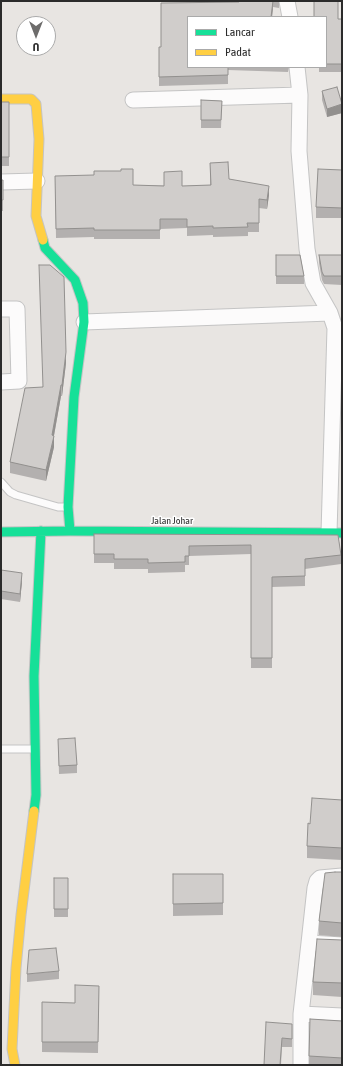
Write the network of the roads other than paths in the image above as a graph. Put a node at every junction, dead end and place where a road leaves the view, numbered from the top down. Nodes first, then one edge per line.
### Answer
1 (287, 1) edge
2 (290, 16) edge
3 (297, 68) edge
4 (300, 95) junction
5 (1, 100) edge
6 (133, 100) dead end
7 (37, 181) junction
8 (1, 182) edge
9 (1, 309) edge
10 (330, 313) junction
11 (84, 322) junction
12 (1, 382) edge
13 (1, 482) edge
14 (68, 508) junction
15 (41, 531) junction
16 (70, 531) junction
17 (1, 532) edge
18 (335, 533) edge
19 (1, 749) edge
20 (36, 749) junction
21 (342, 876) edge
22 (309, 942) junction
23 (342, 945) edge
24 (301, 1014) junction
25 (342, 1016) edge
26 (15, 1065) edge
27 (301, 1065) edge

1 - 2 street
3 - 4 street
4 - 6 street
4 - 10 street
5 - 7 street
7 - 8 street
7 - 11 street
9 - 12 street
10 - 11 street
10 - 18 street
11 - 14 street
13 - 14 lane
14 - 16 street
15 - 16 street, Jalan Johar
15 - 17 street, Jalan Johar
15 - 20 street
16 - 18 street, Jalan Johar
19 - 20 lane
20 - 26 street
21 - 22 street
22 - 23 street
22 - 24 street
24 - 25 street
24 - 27 street

